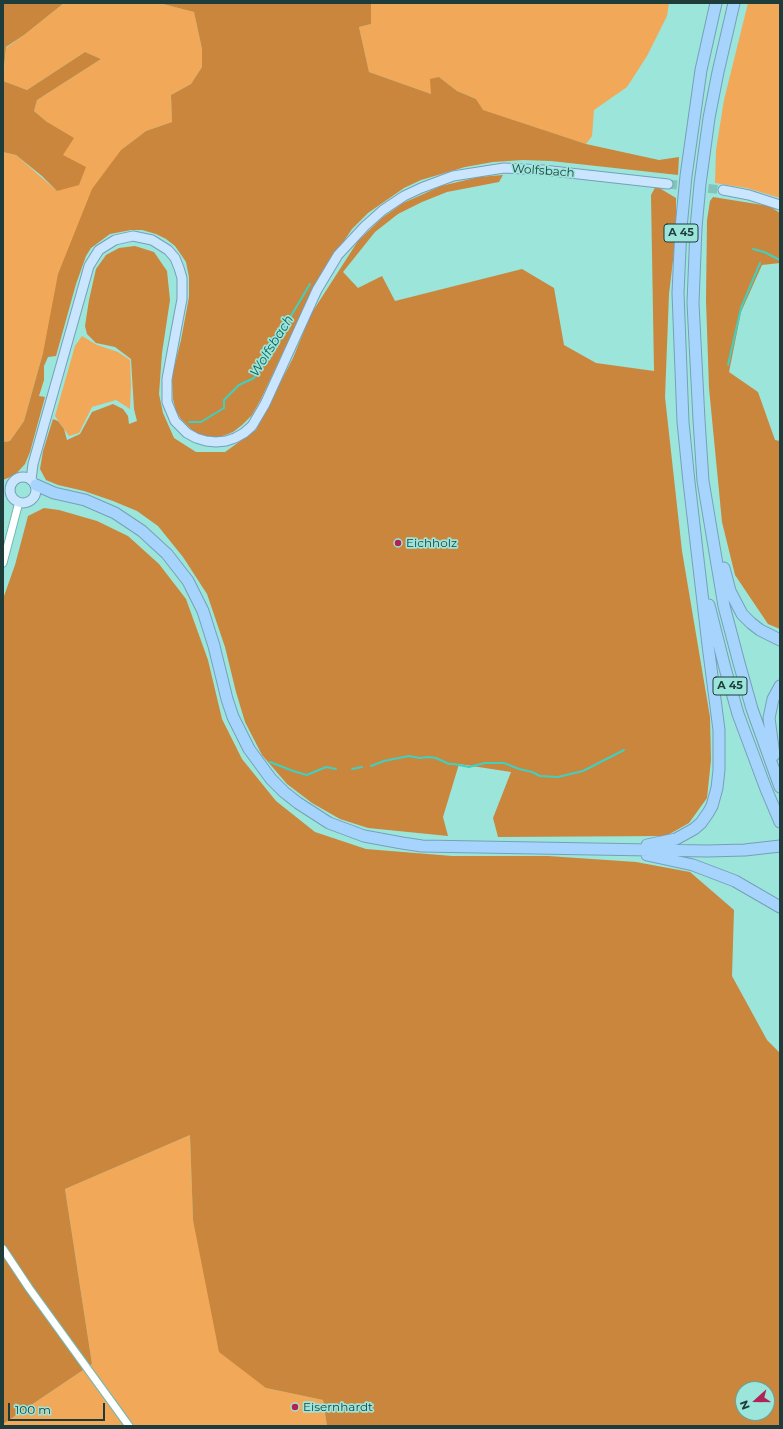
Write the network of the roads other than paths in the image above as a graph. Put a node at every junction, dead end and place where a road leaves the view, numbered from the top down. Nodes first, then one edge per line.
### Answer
1 (716, 3) edge
2 (734, 3) edge
3 (668, 184) tunnel mouth
4 (723, 190) tunnel mouth
5 (780, 205) edge
6 (12, 484) junction
7 (31, 484) junction
8 (3, 490) edge
9 (3, 493) edge
10 (16, 499) junction
11 (707, 508) junction
12 (697, 544) junction
13 (3, 563) edge
14 (780, 640) edge
15 (780, 686) edge
16 (779, 784) edge
17 (780, 822) edge
18 (775, 847) edge
19 (617, 849) junction
20 (780, 907) edge
21 (3, 1249) edge
22 (129, 1426) edge

1 - 12 highway, A 45
2 - 11 highway, A 45
3 - 7 main road, Wolfsbach
4 - 5 main road
6 - 7 main road
6 - 8 main road
6 - 10 main road
7 - 10 main road
7 - 19 highway
9 - 10 main road
10 - 13 street
11 - 14 highway
11 - 16 highway, A 45
12 - 17 highway, A 45
12 - 19 highway
15 - 16 highway
18 - 19 highway
19 - 20 highway
21 - 22 street

